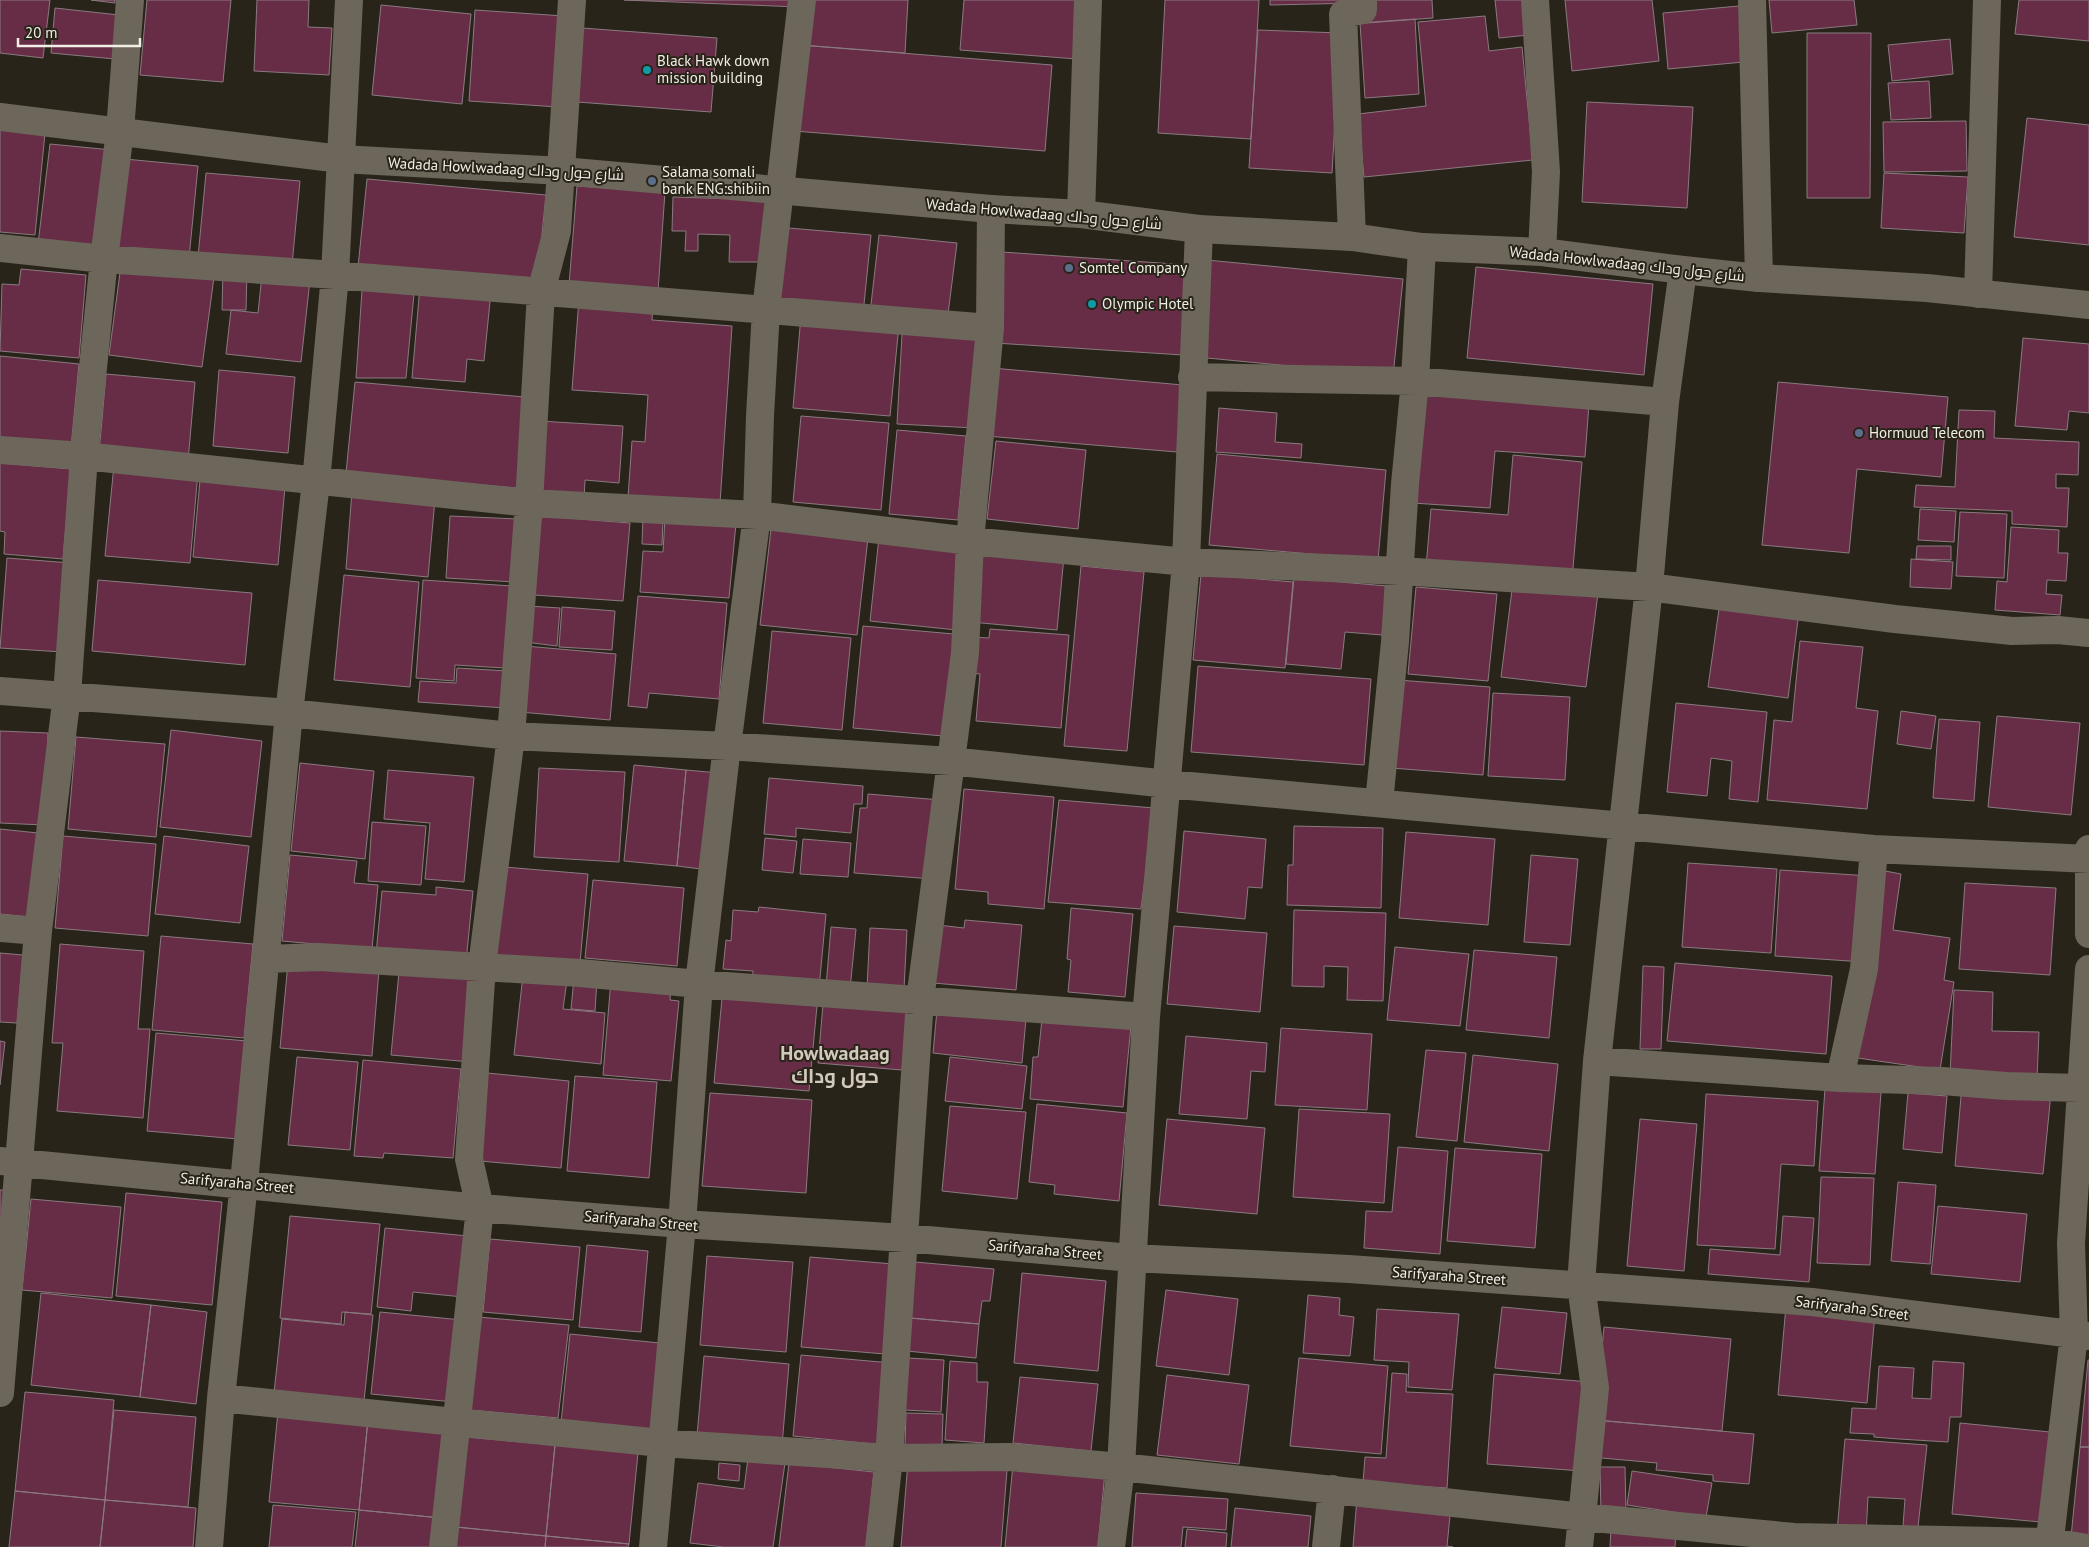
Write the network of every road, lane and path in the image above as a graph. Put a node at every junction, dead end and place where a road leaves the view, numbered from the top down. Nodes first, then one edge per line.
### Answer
1 (130, 0) edge
2 (349, 0) edge
3 (572, 0) edge
4 (802, 0) edge
5 (1088, 0) edge
6 (1363, 0) edge
7 (1535, 0) edge
8 (1752, 0) edge
9 (1987, 0) edge
10 (0, 117) edge
11 (120, 131) junction
12 (340, 159) junction
13 (562, 171) junction
14 (781, 189) junction
15 (991, 209) junction
16 (1081, 214) junction
17 (1198, 229) junction
18 (1352, 237) junction
19 (1422, 247) junction
20 (0, 248) edge
21 (1542, 252) junction
22 (104, 259) junction
23 (1683, 270) junction
24 (336, 276) junction
25 (1759, 278) junction
26 (540, 292) junction
27 (1978, 294) junction
28 (2089, 305) edge
29 (766, 310) junction
30 (990, 328) junction
31 (1192, 377) junction
32 (1415, 381) junction
33 (1665, 402) junction
34 (0, 450) edge
35 (84, 456) junction
36 (316, 482) junction
37 (529, 503) junction
38 (757, 515) junction
39 (970, 541) junction
40 (1186, 562) junction
41 (1400, 571) junction
42 (1649, 587) junction
43 (2089, 633) edge
44 (0, 691) edge
45 (66, 695) junction
46 (289, 713) junction
47 (512, 736) junction
48 (727, 746) junction
49 (950, 761) junction
50 (1168, 784) junction
51 (1378, 803) junction
52 (1623, 826) junction
53 (1874, 849) junction
54 (2089, 855) edge
55 (0, 928) edge
56 (38, 931) junction
57 (2089, 934) edge
58 (266, 959) junction
59 (482, 966) junction
60 (2089, 969) edge
61 (699, 984) junction
62 (920, 1000) junction
63 (1146, 1017) junction
64 (1596, 1061) junction
65 (1840, 1078) junction
66 (2081, 1088) junction
67 (10, 1162) edge
68 (244, 1183) junction
69 (480, 1208) junction
70 (682, 1224) junction
71 (905, 1238) junction
72 (1132, 1258) junction
73 (1581, 1285) junction
74 (2081, 1335) edge
75 (0, 1393) edge
76 (221, 1398) junction
77 (457, 1423) junction
78 (661, 1443) junction
79 (889, 1458) junction
80 (1121, 1467) junction
81 (1332, 1489) junction
82 (1583, 1517) junction
83 (2049, 1545) edge
84 (209, 1547) edge
85 (442, 1547) edge
86 (653, 1547) edge
87 (879, 1547) edge
88 (1111, 1547) edge
89 (1326, 1547) edge
90 (1579, 1547) edge
91 (2082, 1547) edge

1 - 11 street
2 - 12 street
3 - 13 street
4 - 14 street
5 - 16 street
6 - 18 street
7 - 21 street
8 - 25 street
9 - 27 street
10 - 11 street, Wadada Howlwadaag شارع حول وداك
11 - 12 street, Wadada Howlwadaag شارع حول وداك
11 - 22 street
12 - 13 street, Wadada Howlwadaag شارع حول وداك
12 - 24 street
13 - 14 street, Wadada Howlwadaag شارع حول وداك
13 - 26 street
14 - 15 street, Wadada Howlwadaag شارع حول وداك
14 - 29 street
15 - 16 street, Wadada Howlwadaag شارع حول وداك
15 - 30 street
16 - 17 street, Wadada Howlwadaag شارع حول وداك
17 - 18 street, Wadada Howlwadaag شارع حول وداك
17 - 31 street
18 - 19 street, Wadada Howlwadaag شارع حول وداك
19 - 21 street, Wadada Howlwadaag شارع حول وداك
19 - 32 street
20 - 22 street
21 - 23 street, Wadada Howlwadaag شارع حول وداك
22 - 24 street
22 - 35 street
23 - 25 street, Wadada Howlwadaag شارع حول وداك
23 - 33 street
24 - 26 street
24 - 36 street
25 - 27 street, Wadada Howlwadaag شارع حول وداك
26 - 29 street
26 - 37 street
27 - 28 street, Wadada Howlwadaag شارع حول وداك
29 - 30 street
29 - 38 street
30 - 39 street
31 - 32 street
31 - 40 street
32 - 33 street
32 - 41 street
33 - 42 street
34 - 35 street
35 - 36 street
35 - 45 street
36 - 37 street
36 - 46 street
37 - 38 street
37 - 47 street
38 - 39 street
38 - 48 street
39 - 40 street
39 - 49 street
40 - 41 street
40 - 50 street
41 - 42 street
41 - 51 street
42 - 43 street
42 - 52 street
44 - 45 street
45 - 46 street
45 - 56 street
46 - 47 street
46 - 58 street
47 - 48 street
47 - 59 street
48 - 49 street
48 - 61 street
49 - 50 street
49 - 62 street
50 - 51 street
50 - 63 street
51 - 52 street
52 - 53 street
52 - 64 street
53 - 54 street
53 - 65 street
54 - 57 street
55 - 56 street
56 - 67 street
58 - 59 street
58 - 68 street
59 - 61 street
59 - 69 street
60 - 66 street
61 - 62 street
61 - 70 street
62 - 63 street
62 - 71 street
63 - 72 street
64 - 65 street
64 - 73 street
65 - 66 street
66 - 74 street
67 - 68 street, Sarifyaraha Street
67 - 75 street
68 - 69 street, Sarifyaraha Street
68 - 76 street
69 - 70 street, Sarifyaraha Street
69 - 77 street
70 - 71 street, Sarifyaraha Street
70 - 78 street
71 - 72 street, Sarifyaraha Street
71 - 79 street
72 - 73 street, Sarifyaraha Street
72 - 80 street
73 - 74 street, Sarifyaraha Street
73 - 82 street
74 - 83 street
76 - 77 street
76 - 84 street
77 - 78 street
77 - 85 street
78 - 79 street
78 - 86 street
79 - 80 street
79 - 87 street
80 - 81 street
80 - 88 street
81 - 82 street
81 - 89 street
82 - 83 street
82 - 90 street
83 - 91 street

